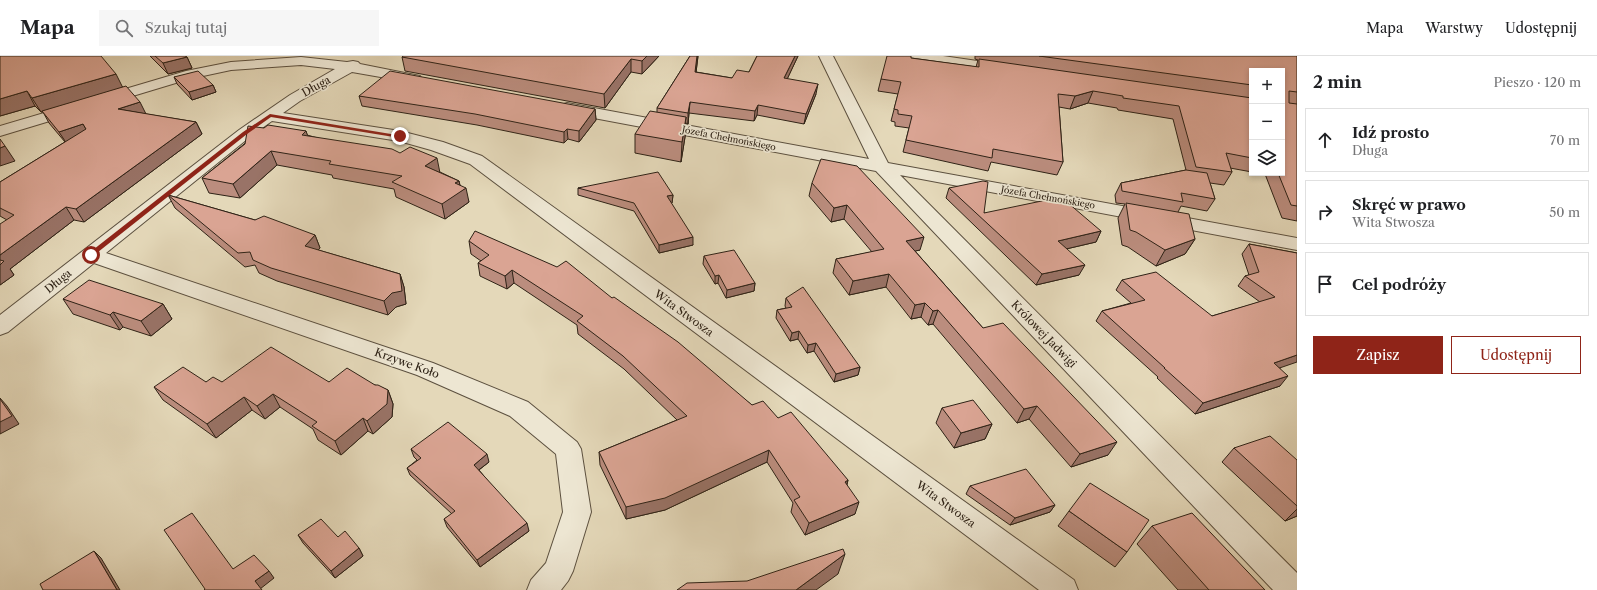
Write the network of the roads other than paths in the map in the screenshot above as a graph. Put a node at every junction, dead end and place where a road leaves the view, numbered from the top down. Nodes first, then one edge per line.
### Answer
1 (370, 56) edge
2 (826, 56) edge
3 (913, 56) edge
4 (350, 67) junction
5 (1016, 71) edge
6 (428, 82) edge
7 (553, 105) edge
8 (270, 116) junction
9 (0, 131) edge
10 (882, 167) junction
11 (1297, 244) edge
12 (91, 255) junction
13 (0, 327) edge
14 (542, 590) edge
15 (1063, 590) edge
16 (1293, 590) edge

1 - 4 street, Długa
2 - 10 street, Królowej Jadwigi
3 - 5 street
4 - 6 street
4 - 8 street, Długa
4 - 9 street
7 - 10 street, Józefa Chełmońskiego
8 - 12 street, Długa
8 - 15 street, Wita Stwosza
10 - 11 street, Józefa Chełmońskiego
10 - 16 street, Królowej Jadwigi
12 - 13 street, Długa
12 - 14 street, Krzywe Koło

